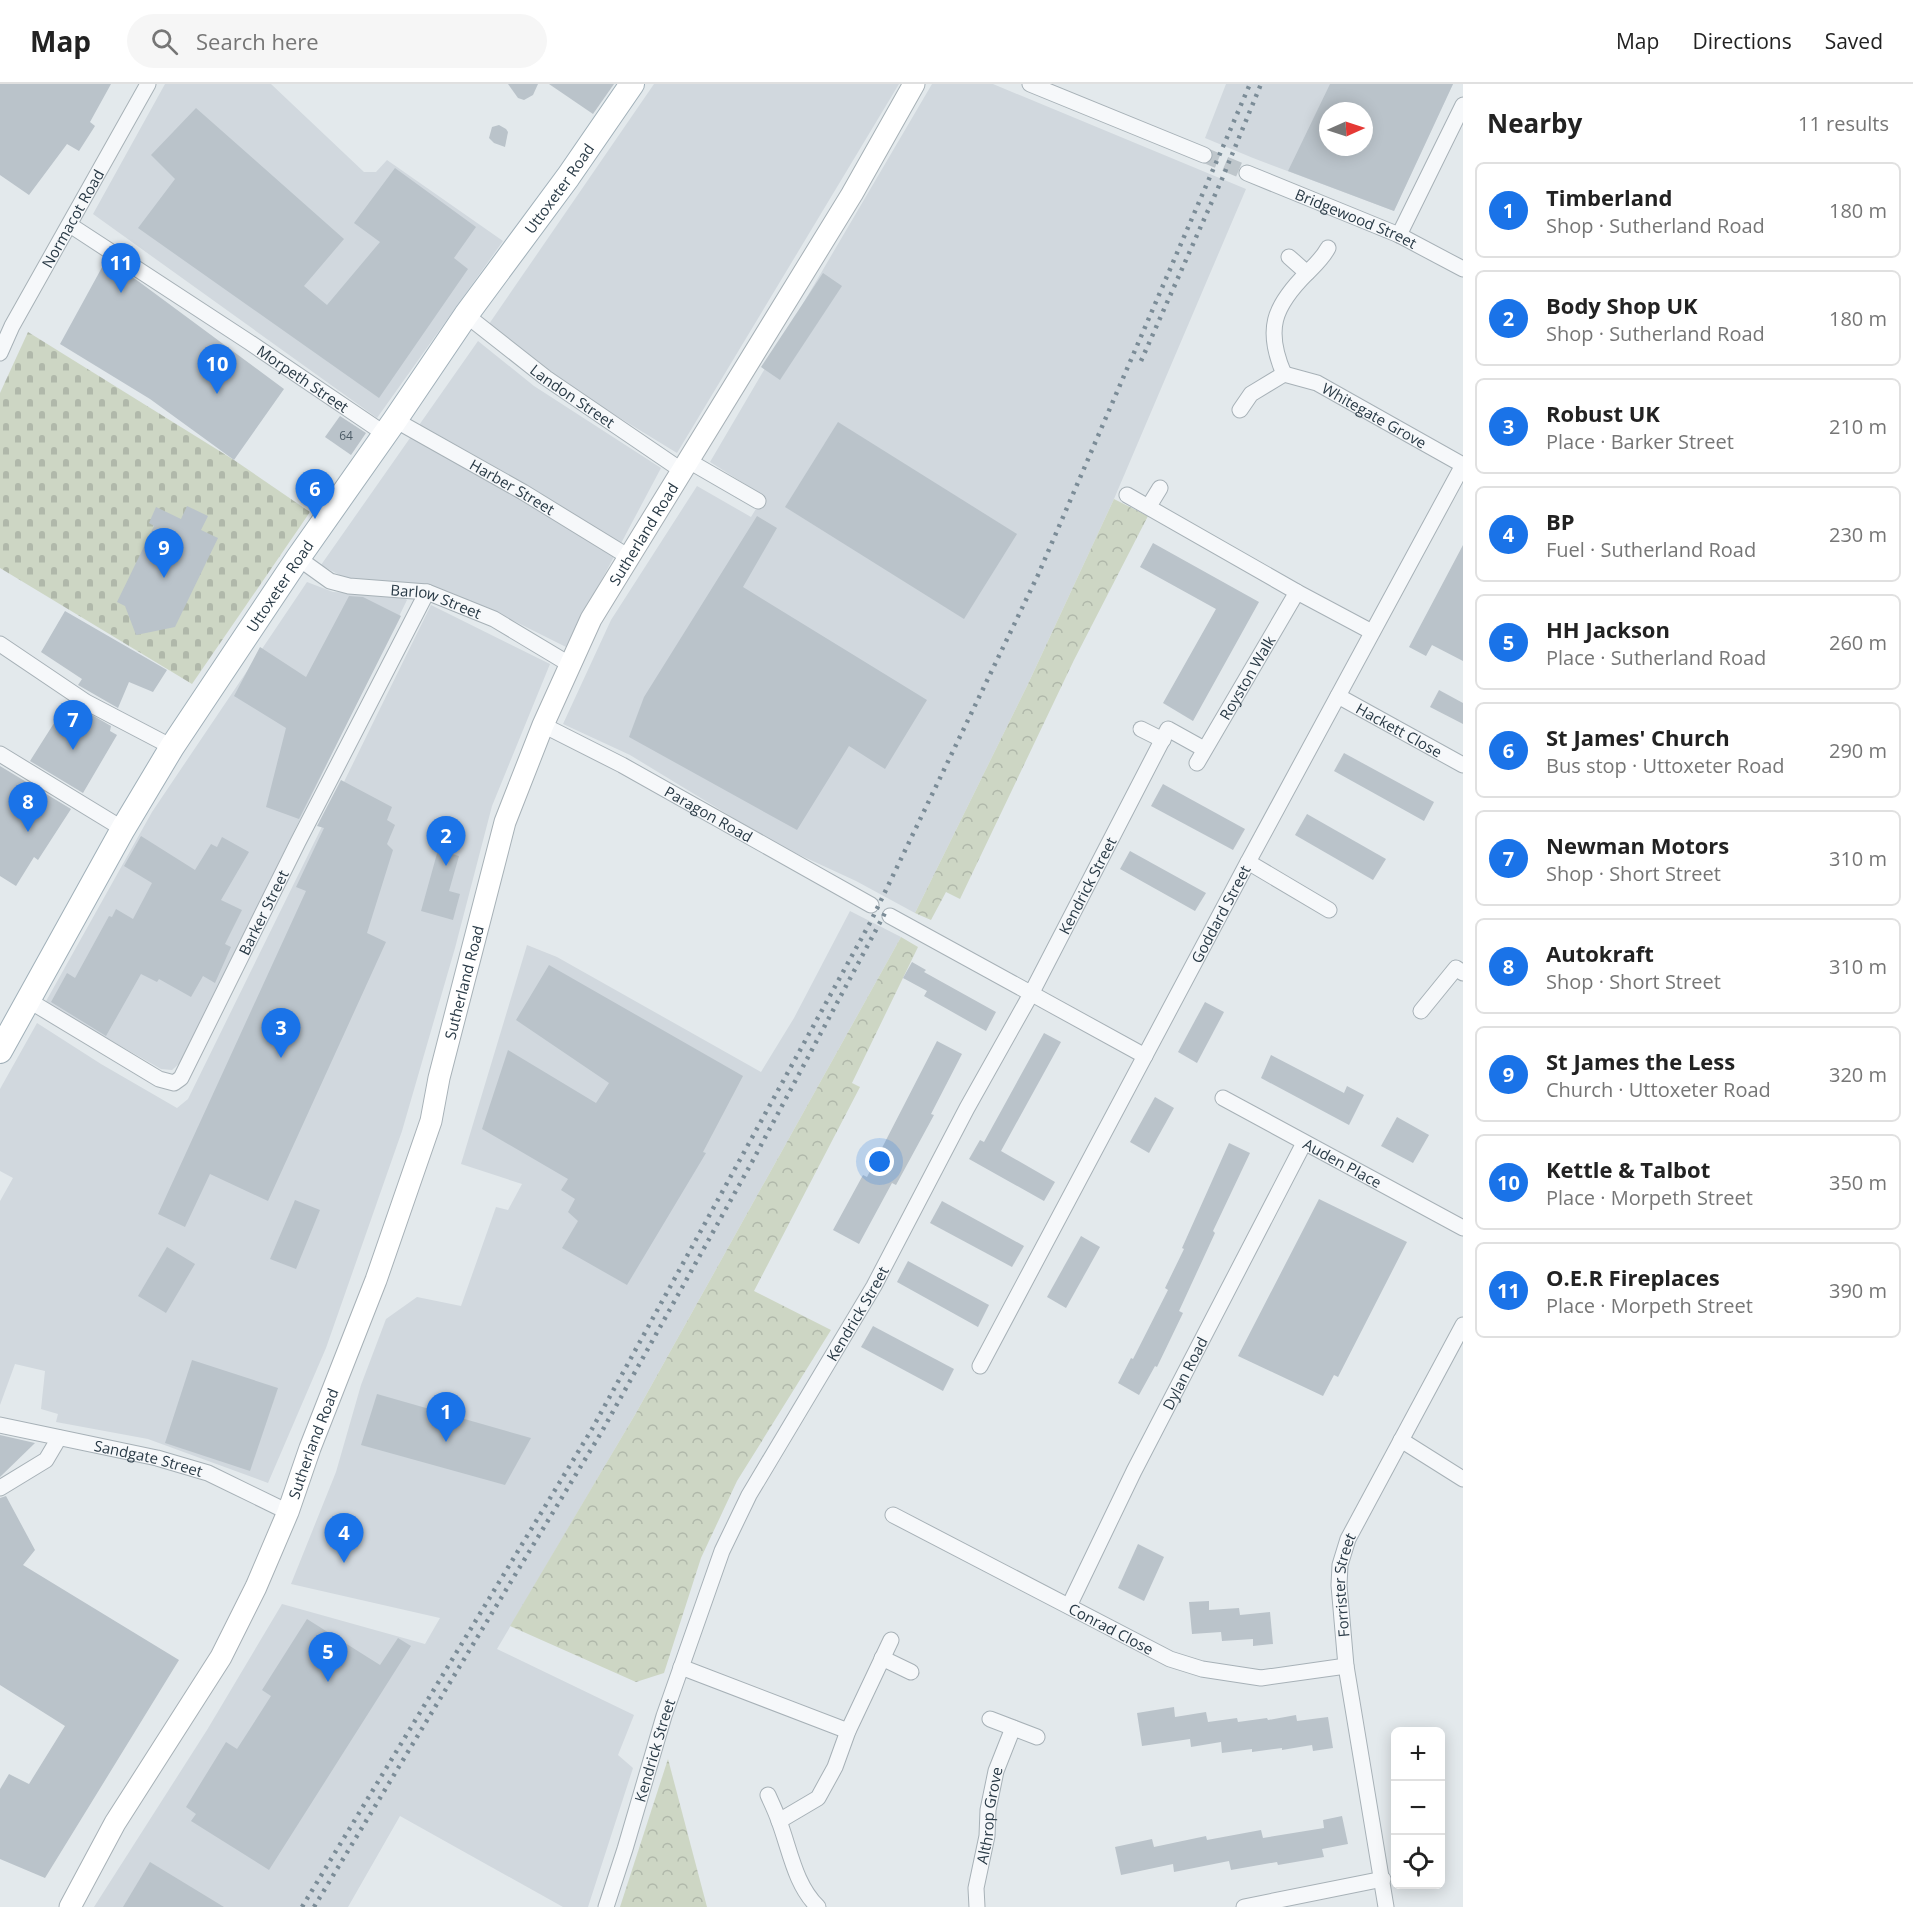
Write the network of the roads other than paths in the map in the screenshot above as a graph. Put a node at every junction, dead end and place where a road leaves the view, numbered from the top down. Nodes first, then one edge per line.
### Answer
1 (148, 84) edge
2 (632, 84) edge
3 (914, 84) edge
4 (1030, 84) edge
5 (1463, 105) edge
6 (1204, 155) tunnel mouth
7 (1247, 173) tunnel mouth
8 (70, 225) junction
9 (1399, 235) junction
10 (1328, 248) dead end
11 (1289, 257) dead end
12 (1463, 269) edge
13 (1307, 273) junction
14 (466, 315) junction
15 (6, 322) edge
16 (0, 353) edge
17 (1284, 374) junction
18 (1240, 410) dead end
19 (390, 427) junction
20 (684, 465) junction
21 (1463, 465) edge
22 (1160, 488) dead end
23 (1127, 495) dead end
24 (758, 501) dead end
25 (1149, 506) junction
26 (629, 556) junction
27 (298, 558) junction
28 (427, 592) junction
29 (1297, 592) junction
30 (1372, 633) junction
31 (0, 644) edge
32 (569, 664) junction
33 (1338, 696) junction
34 (543, 725) junction
35 (1141, 729) dead end
36 (1163, 740) junction
37 (172, 747) junction
38 (1204, 748) junction
39 (3, 756) edge
40 (1197, 763) dead end
41 (1463, 765) edge
42 (123, 829) junction
43 (1248, 862) junction
44 (871, 905) dead end
45 (1329, 910) dead end
46 (890, 916) dead end
47 (1463, 973) edge
48 (1031, 994) junction
49 (28, 1000) junction
50 (1421, 1011) dead end
51 (0, 1051) edge
52 (1145, 1056) junction
53 (1223, 1098) dead end
54 (1305, 1143) junction
55 (1463, 1228) edge
56 (1463, 1325) edge
57 (980, 1366) dead end
58 (0, 1425) edge
59 (59, 1438) junction
60 (1401, 1440) junction
61 (1463, 1479) edge
62 (0, 1488) edge
63 (288, 1512) junction
64 (893, 1515) dead end
65 (1069, 1606) junction
66 (891, 1640) dead end
67 (882, 1658) junction
68 (1346, 1666) junction
69 (681, 1667) junction
70 (911, 1672) dead end
71 (990, 1719) dead end
72 (1013, 1728) junction
73 (848, 1731) junction
74 (1037, 1737) dead end
75 (768, 1795) dead end
76 (779, 1821) junction
77 (1383, 1879) junction
78 (70, 1907) edge
79 (606, 1907) edge
80 (818, 1907) edge
81 (976, 1907) edge
82 (1244, 1907) edge
83 (1386, 1907) edge

1 - 8 street, Normacot Road
2 - 14 main road, Uttoxeter Road
3 - 20 street, Sutherland Road
4 - 6 street
5 - 9 street
7 - 9 street, Bridgewood Street
8 - 15 street, Normacot Road
8 - 19 street, Morpeth Street
9 - 12 street, Bridgewood Street
10 - 13 street
11 - 13 street
13 - 17 street
14 - 19 main road, Uttoxeter Road
14 - 20 street, Landon Street
15 - 16 street, Normacot Road
17 - 18 street
17 - 21 street, Whitegate Grove
19 - 26 street, Harber Street
19 - 27 main road, Uttoxeter Road
20 - 24 street, Landon Street
20 - 26 street, Sutherland Road
21 - 30 street, Goddard Street
22 - 25 street
23 - 25 street
25 - 29 street
26 - 32 street, Sutherland Road
27 - 28 street, Barlow Street
27 - 37 main road, Uttoxeter Road
28 - 32 street, Barlow Street
28 - 49 street, Barker Street
29 - 30 street
29 - 38 street, Royston Walk
30 - 33 street, Goddard Street
31 - 37 street
32 - 34 street, Sutherland Road
33 - 41 street, Hackett Close
33 - 43 street, Goddard Street
34 - 44 street, Paragon Road
34 - 63 street, Sutherland Road
35 - 36 street
36 - 38 street
36 - 48 street, Kendrick Street
37 - 42 main road, Uttoxeter Road
38 - 40 street, Royston Walk
39 - 42 street
42 - 49 main road, Uttoxeter Road
43 - 45 street
43 - 52 street, Goddard Street
46 - 48 street
47 - 50 street
48 - 52 street
48 - 69 street, Kendrick Street
49 - 51 main road, Uttoxeter Road
52 - 57 street, Goddard Street
53 - 54 street, Auden Place
54 - 55 street, Auden Place
54 - 65 street, Dylan Road
56 - 60 street, Forrister Street
58 - 59 street, Sandgate Street
59 - 62 street
59 - 63 street, Sandgate Street
60 - 61 street
60 - 68 street, Forrister Street
63 - 78 street, Sutherland Road
64 - 65 street, Conrad Close
65 - 68 street, Conrad Close
66 - 67 street
67 - 70 street
67 - 73 street
68 - 77 street, Forrister Street
69 - 73 street
69 - 79 street, Kendrick Street
71 - 72 street
72 - 74 street
72 - 81 street, Althrop Grove
73 - 76 street
75 - 76 street
76 - 80 street
77 - 82 street
77 - 83 street, Forrister Street

